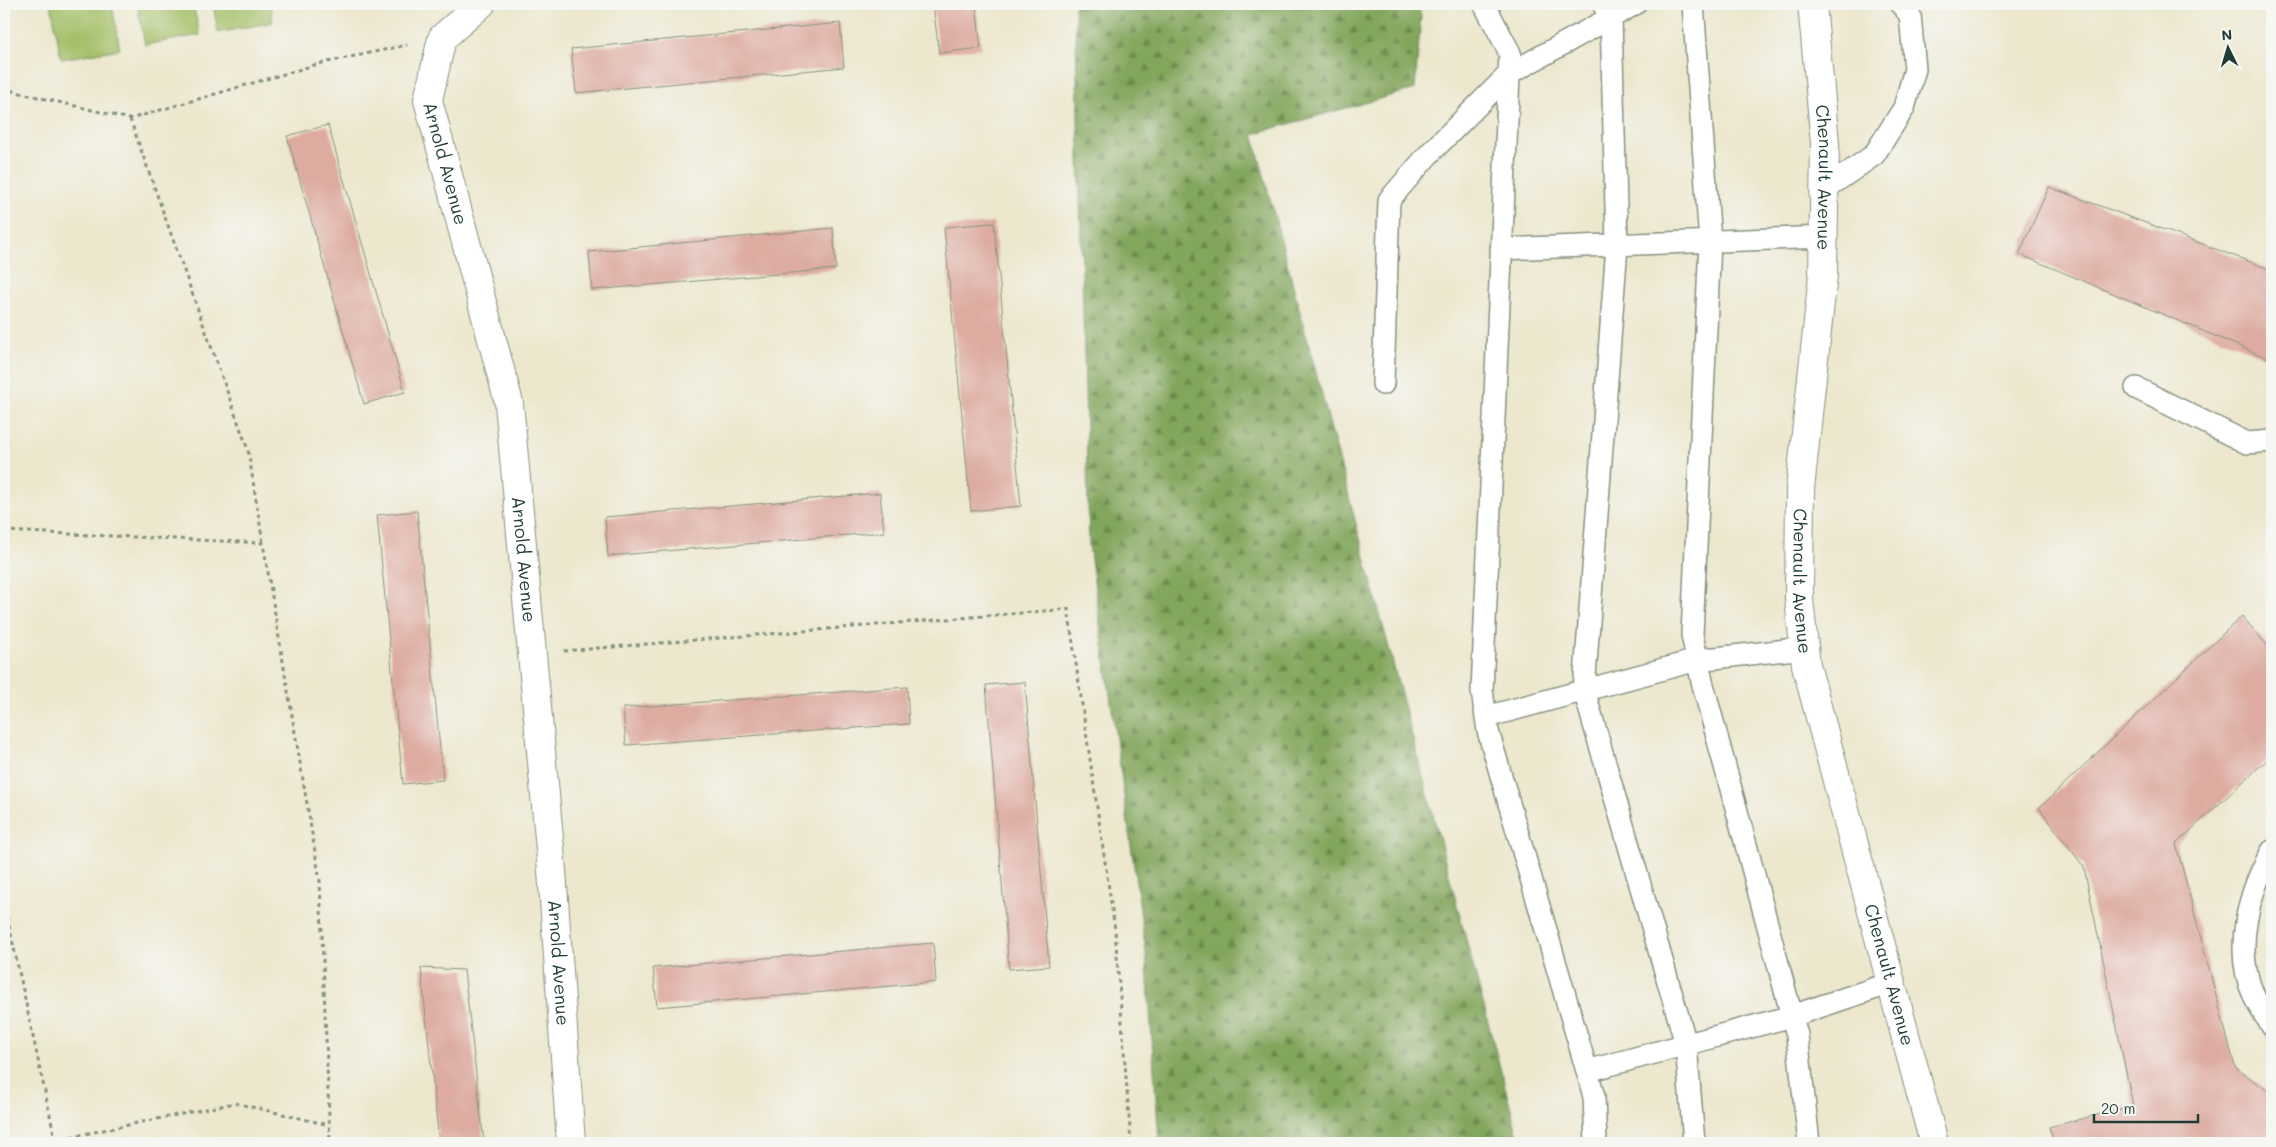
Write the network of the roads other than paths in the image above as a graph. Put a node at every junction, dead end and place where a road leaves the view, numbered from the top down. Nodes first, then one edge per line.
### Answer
1 (481, 4) edge
2 (1484, 4) edge
3 (1635, 4) edge
4 (1693, 4) edge
5 (1812, 4) edge
6 (1901, 4) edge
7 (1607, 10) edge
8 (1509, 74) junction
9 (1825, 188) junction
10 (1824, 237) junction
11 (1710, 242) junction
12 (1617, 245) junction
13 (1501, 249) junction
14 (1383, 384) dead end
15 (2136, 388) dead end
16 (2272, 441) edge
17 (1804, 648) junction
18 (1697, 660) junction
19 (1584, 690) junction
20 (1486, 717) junction
21 (2272, 851) edge
22 (1891, 983) junction
23 (1792, 1016) junction
24 (2272, 1026) edge
25 (1686, 1044) junction
26 (1587, 1071) junction
27 (571, 1143) edge
28 (1596, 1143) edge
29 (1694, 1143) edge
30 (1809, 1143) edge
31 (1934, 1143) edge

1 - 27 street, Arnold Avenue
2 - 8 lane
3 - 7 lane
4 - 11 lane
5 - 9 street, Chenault Avenue
6 - 9 lane
7 - 8 lane
7 - 12 lane
8 - 13 lane
8 - 14 lane
9 - 10 street, Chenault Avenue
10 - 11 lane
10 - 17 street, Chenault Avenue
11 - 12 lane
11 - 18 lane
12 - 13 lane
12 - 19 lane
13 - 20 lane
15 - 16 lane
17 - 18 lane
17 - 22 street, Chenault Avenue
18 - 19 lane
18 - 23 lane
19 - 20 lane
19 - 25 lane
20 - 26 lane
21 - 24 lane
22 - 23 lane
22 - 31 street, Chenault Avenue
23 - 25 lane
23 - 30 lane
25 - 26 lane
25 - 29 lane
26 - 28 lane

